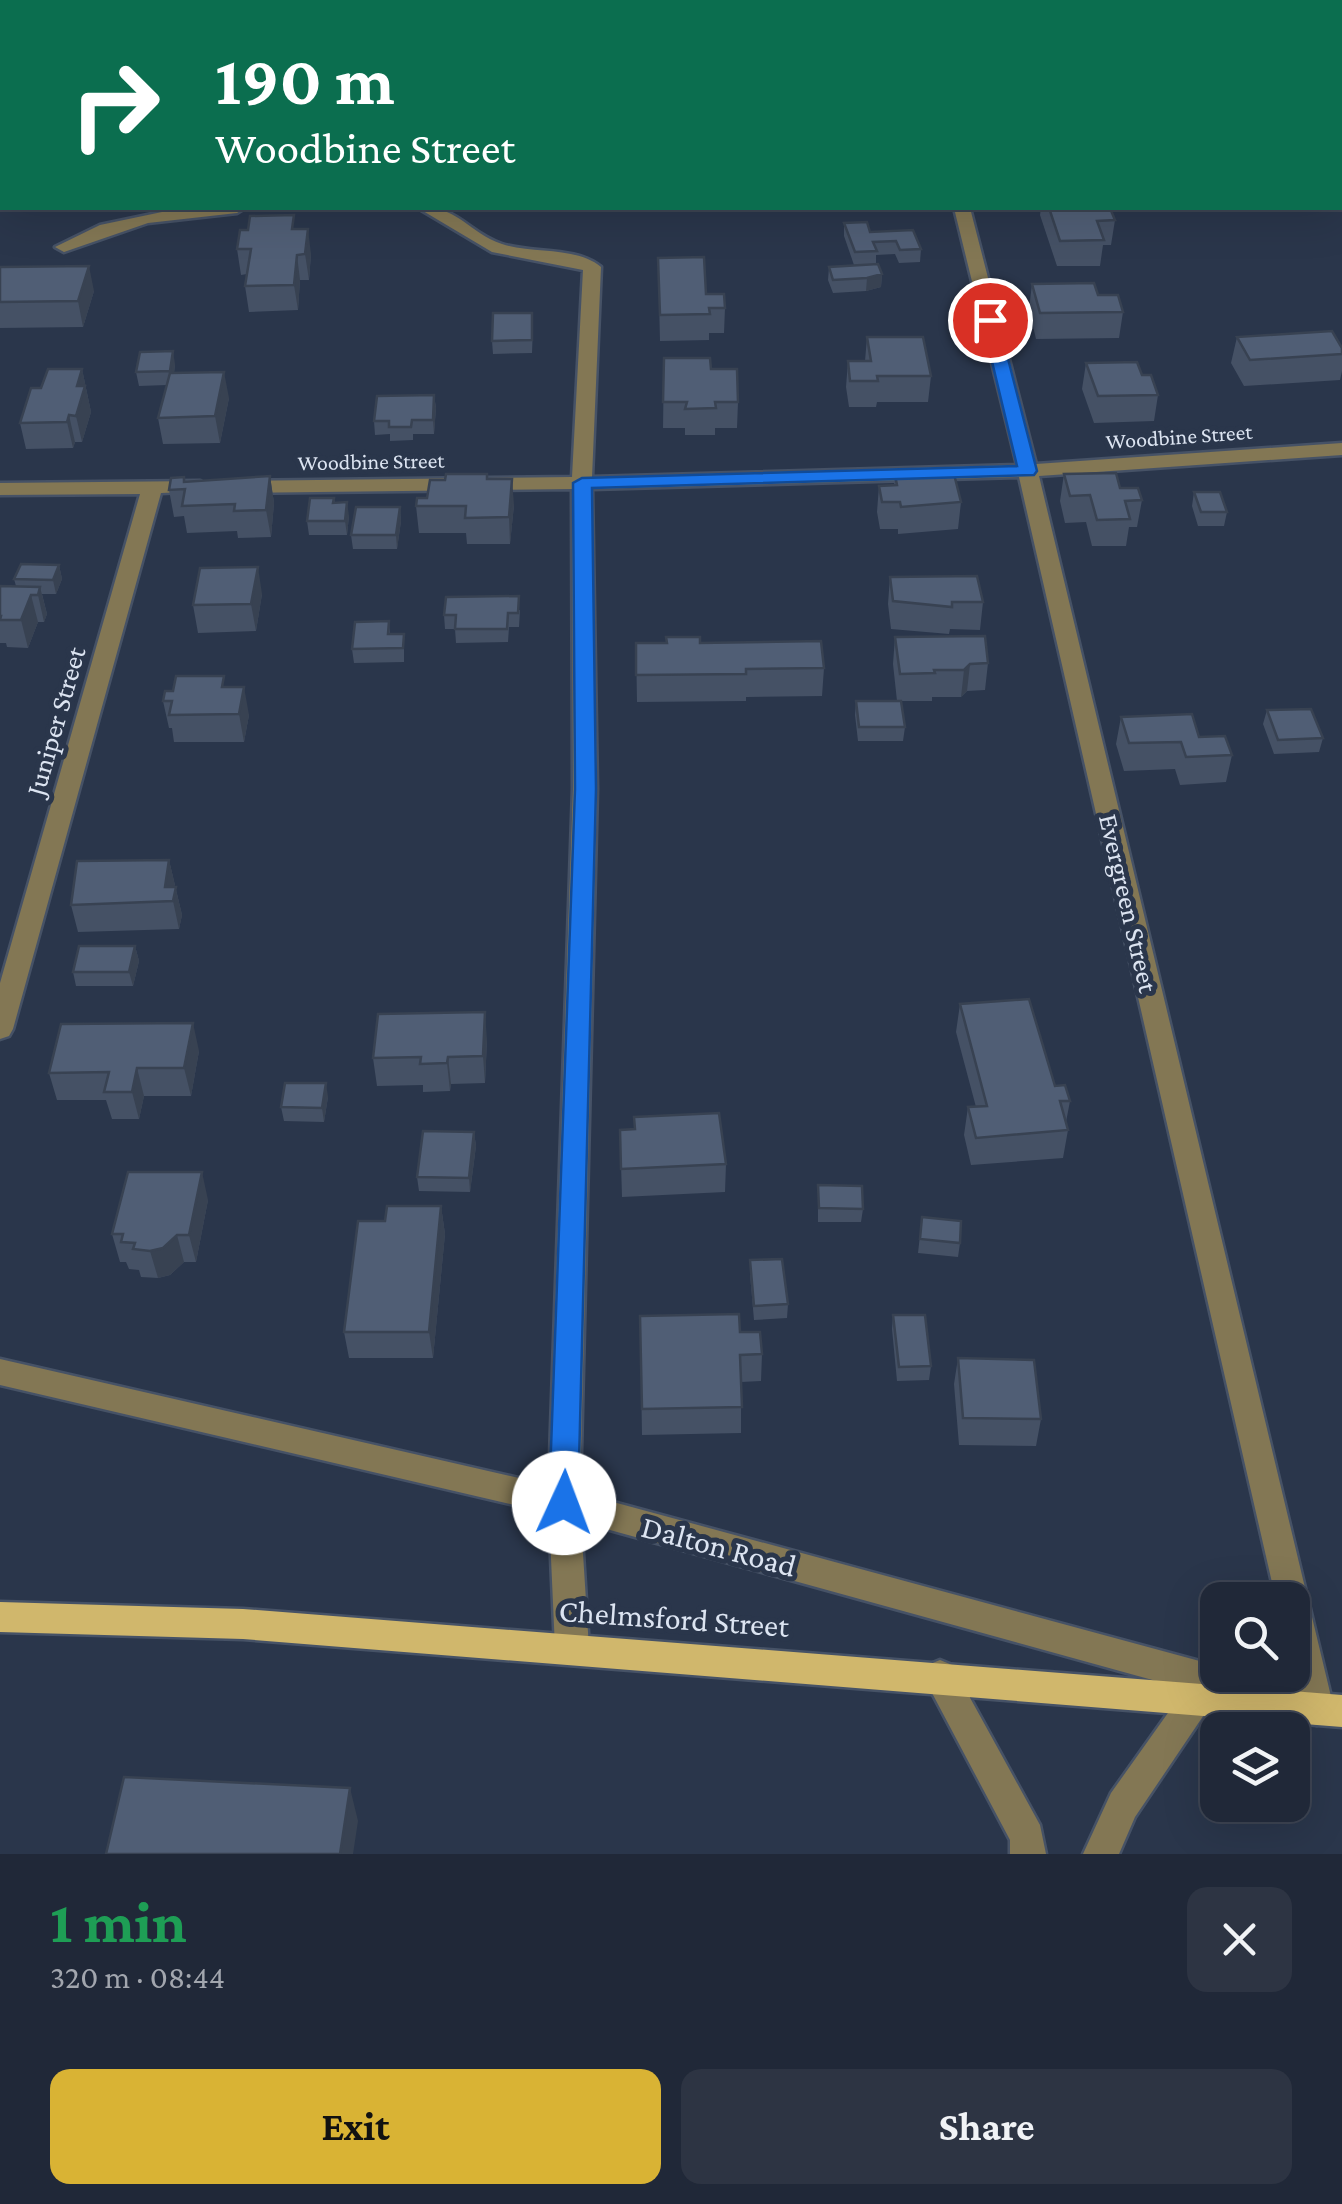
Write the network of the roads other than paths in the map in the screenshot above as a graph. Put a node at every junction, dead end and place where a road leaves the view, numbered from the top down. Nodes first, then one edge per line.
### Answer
1 (217, 210) edge
2 (431, 210) edge
3 (963, 210) edge
4 (64, 248) dead end
5 (1342, 449) edge
6 (1028, 471) junction
7 (582, 483) junction
8 (152, 488) junction
9 (0, 489) edge
10 (0, 1029) edge
11 (0, 1372) edge
12 (564, 1503) junction
13 (1288, 1582) edge
14 (0, 1617) edge
15 (572, 1648) junction
16 (1310, 1653) edge
17 (940, 1676) junction
18 (1199, 1697) junction
19 (1330, 1710) edge
20 (1028, 1854) edge
21 (1101, 1854) edge

1 - 4 street
2 - 7 street
3 - 6 street, Evergreen Street
5 - 6 street, Woodbine Street
6 - 7 street, Woodbine Street
6 - 13 street, Evergreen Street
7 - 8 street, Woodbine Street
7 - 12 street
8 - 9 street, Woodbine Street
8 - 10 street, Juniper Street
11 - 12 street, Dalton Road
12 - 15 street
12 - 19 street, Dalton Road
14 - 15 main road, Chelmsford Street
15 - 17 main road, Chelmsford Street
16 - 19 street, Evergreen Street
17 - 18 main road, Chelmsford Street
17 - 20 street
18 - 19 main road, Chelmsford Street
18 - 21 street

